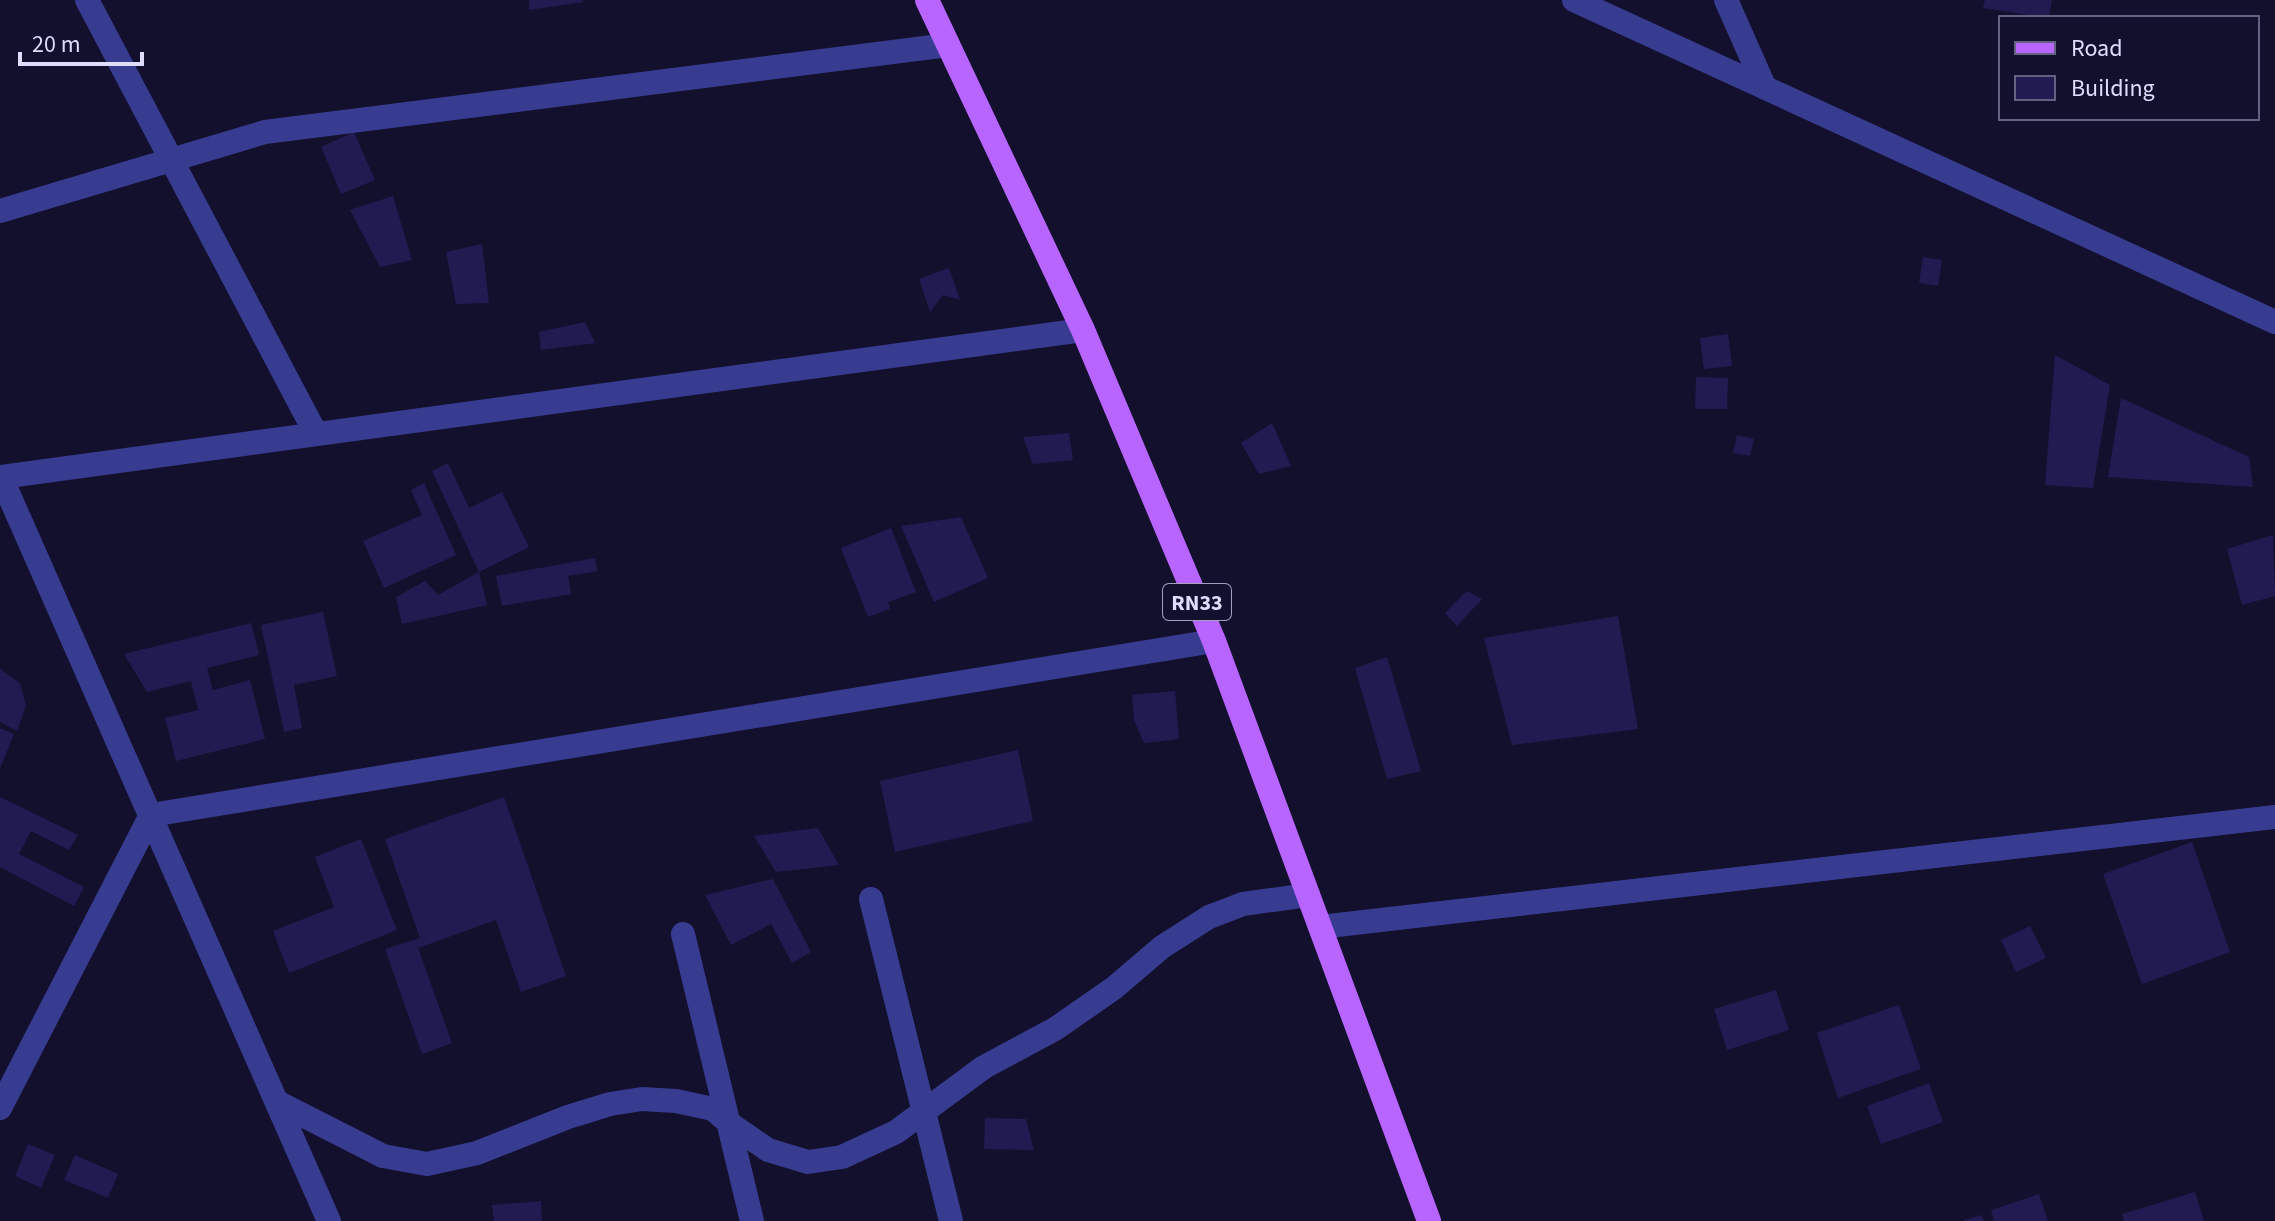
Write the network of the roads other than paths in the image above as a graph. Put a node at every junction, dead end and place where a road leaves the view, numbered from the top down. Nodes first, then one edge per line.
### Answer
1 (87, 0) edge
2 (927, 0) edge
3 (1574, 0) edge
4 (1726, 0) edge
5 (948, 45) junction
6 (1765, 88) junction
7 (171, 160) junction
8 (0, 211) edge
9 (2275, 322) edge
10 (1083, 330) junction
11 (316, 434) junction
12 (0, 478) edge
13 (1214, 641) junction
14 (151, 815) junction
15 (2275, 817) edge
16 (1308, 895) junction
17 (871, 899) dead end
18 (1320, 927) junction
19 (683, 934) dead end
20 (277, 1102) junction
21 (0, 1108) edge
22 (924, 1112) junction
23 (729, 1123) junction
24 (329, 1221) edge
25 (752, 1221) edge
26 (951, 1221) edge
27 (1429, 1221) edge

1 - 7 street
2 - 5 main road, RN33
3 - 6 street
4 - 6 street
5 - 7 street
5 - 10 main road, RN33
6 - 9 street
7 - 8 street
7 - 11 street
10 - 11 street
10 - 13 main road, RN33
11 - 12 street
12 - 14 street
13 - 14 street
13 - 16 main road, RN33
14 - 20 street
14 - 21 street
15 - 18 street
16 - 18 main road, RN33
16 - 22 street
17 - 22 street
18 - 27 main road, RN33
19 - 23 street
20 - 23 street
20 - 24 street
22 - 23 street
22 - 26 street
23 - 25 street

